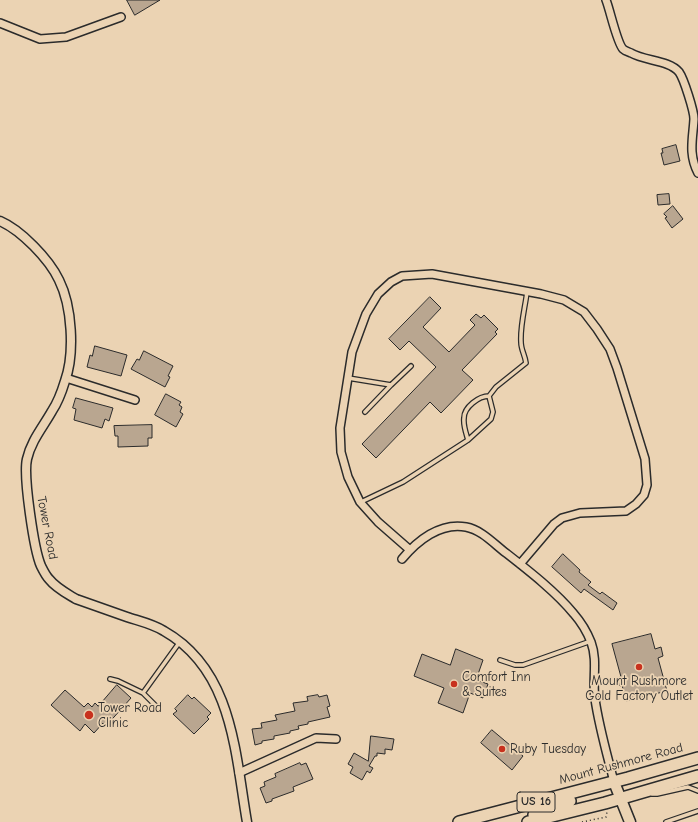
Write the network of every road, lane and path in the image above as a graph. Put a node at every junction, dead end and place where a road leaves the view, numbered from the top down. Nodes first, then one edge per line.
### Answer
1 (606, 0) edge
2 (121, 18) dead end
3 (0, 23) edge
4 (698, 173) edge
5 (0, 221) edge
6 (527, 292) junction
7 (411, 366) dead end
8 (66, 378) junction
9 (348, 378) junction
10 (391, 385) junction
11 (489, 396) junction
12 (135, 400) dead end
13 (365, 412) dead end
14 (468, 440) junction
15 (360, 502) junction
16 (410, 550) junction
17 (402, 560) dead end
18 (520, 564) junction
19 (591, 641) junction
20 (180, 642) junction
21 (500, 660) dead end
22 (110, 679) dead end
23 (143, 693) junction
24 (158, 708) dead end
25 (336, 739) dead end
26 (698, 758) edge
27 (239, 773) junction
28 (698, 776) edge
29 (614, 782) junction
30 (698, 791) edge
31 (641, 792) junction
32 (620, 798) junction
33 (698, 811) edge
34 (608, 812) dead end
35 (247, 822) edge
36 (459, 822) edge
37 (523, 822) edge
38 (528, 822) edge
39 (582, 822) edge
40 (630, 822) edge
41 (666, 822) edge

1 - 4 street
2 - 3 street
5 - 8 street, Tower Road
6 - 9 street
6 - 11 lane
6 - 18 street
7 - 10 lane
8 - 12 street
8 - 20 street, Tower Road
9 - 10 lane
9 - 15 street
10 - 13 lane
11 - 14 lane
11 - 14 lane
14 - 15 lane
15 - 16 street
16 - 17 street
16 - 18 street
18 - 19 street
19 - 21 lane
19 - 29 street
20 - 23 lane
20 - 27 street, Tower Road
22 - 23 lane
23 - 24 lane
25 - 27 street
26 - 29 highway, Mount Rushmore Road / US 16
27 - 35 street, Tower Road
28 - 31 highway, US 16
29 - 32 main road
29 - 36 highway, Mount Rushmore Road / US 16
29 - 37 highway
30 - 31 lane
31 - 32 highway, US 16
32 - 38 highway, US 16
32 - 40 main road
33 - 41 lane
34 - 39 path

